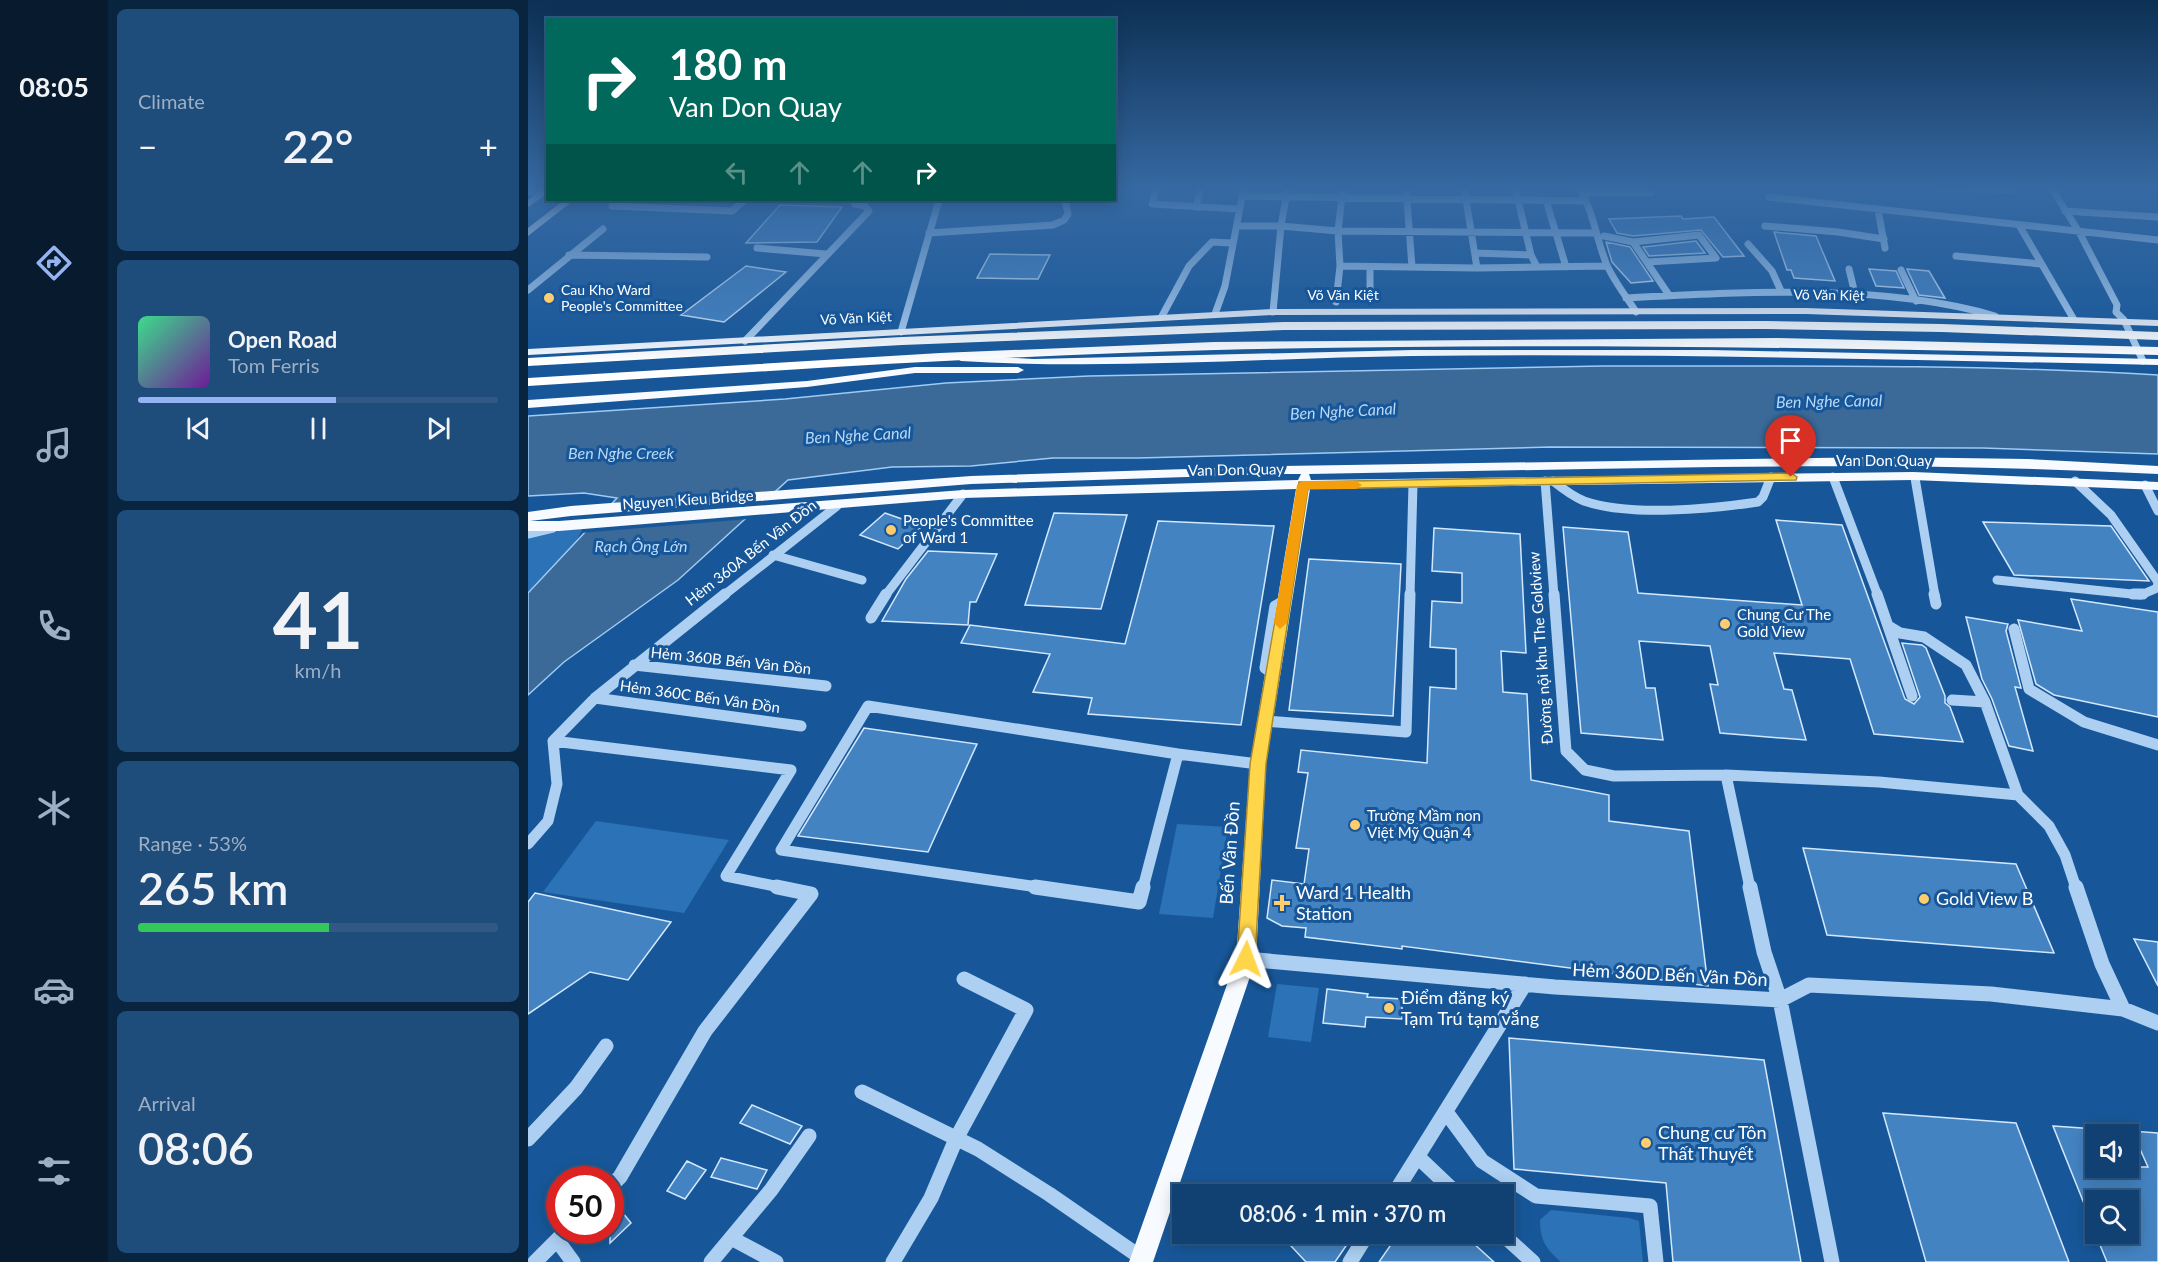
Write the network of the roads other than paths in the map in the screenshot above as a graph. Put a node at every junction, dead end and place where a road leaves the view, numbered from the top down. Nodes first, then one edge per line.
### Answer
1 (581, 246) edge
2 (835, 246) edge
3 (925, 246) edge
4 (1208, 246) edge
5 (1232, 246) edge
6 (1279, 246) edge
7 (1339, 246) edge
8 (1410, 246) edge
9 (1473, 246) edge
10 (1529, 246) edge
11 (1559, 246) edge
12 (1600, 246) edge
13 (1636, 246) edge
14 (1707, 246) edge
15 (1750, 246) edge
16 (2031, 246) edge
17 (2086, 246) edge
18 (757, 248) dead end
19 (826, 254) junction
20 (1474, 254) junction
21 (569, 255) junction
22 (1531, 255) junction
23 (1956, 256) dead end
24 (707, 257) dead end
25 (1647, 262) junction
26 (2041, 264) junction
27 (1340, 266) junction
28 (1607, 266) junction
29 (1370, 267) junction
30 (1412, 267) junction
31 (1537, 267) junction
32 (1566, 267) junction
33 (1477, 268) junction
34 (1849, 269) dead end
35 (1901, 270) dead end
36 (528, 290) edge
37 (1781, 291) junction
38 (1855, 294) junction
39 (1370, 295) dead end
40 (1669, 295) junction
41 (1626, 298) junction
42 (1916, 301) junction
43 (1336, 302) junction
44 (1273, 312) junction
45 (1320, 312) junction
46 (1348, 312) junction
47 (1636, 312) junction
48 (1215, 314) junction
49 (1162, 316) junction
50 (1995, 316) junction
51 (2073, 318) junction
52 (2124, 320) junction
53 (2158, 323) edge
54 (901, 332) junction
55 (2130, 334) junction
56 (2158, 336) edge
57 (745, 340) junction
58 (2158, 351) edge
59 (528, 352) edge
60 (1711, 353) junction
61 (2140, 355) junction
62 (940, 357) junction
63 (528, 362) edge
64 (2158, 362) edge
65 (873, 368) junction
66 (528, 382) edge
67 (528, 395) edge
68 (528, 404) edge
69 (2158, 470) edge
70 (1304, 477) junction
71 (1771, 477) junction
72 (1833, 477) junction
73 (1915, 478) junction
74 (970, 480) junction
75 (1549, 481) junction
76 (2075, 481) junction
77 (1413, 484) junction
78 (2152, 486) edge
79 (824, 492) joint
80 (963, 494) junction
81 (837, 506) junction
82 (818, 507) joint
83 (528, 508) edge
84 (571, 511) junction
85 (2158, 511) edge
86 (528, 517) edge
87 (528, 526) edge
88 (560, 526) junction
89 (528, 533) edge
90 (773, 555) junction
91 (862, 580) dead end
92 (1997, 580) dead end
93 (1936, 604) dead end
94 (871, 618) dead end
95 (684, 625) joint
96 (1890, 627) junction
97 (2014, 629) dead end
98 (634, 665) junction
99 (826, 686) dead end
100 (1912, 696) dead end
101 (595, 698) junction
102 (1952, 700) dead end
103 (1985, 702) junction
104 (1265, 721) junction
105 (801, 726) dead end
106 (553, 741) junction
107 (2158, 745) edge
108 (1178, 754) junction
109 (1258, 764) junction
110 (1726, 775) junction
111 (2018, 795) junction
112 (528, 844) edge
113 (1246, 959) junction
114 (964, 979) dead end
115 (1525, 984) junction
116 (1780, 1000) junction
117 (2123, 1009) junction
118 (2158, 1023) edge
119 (606, 1046) dead end
120 (862, 1092) dead end
121 (1446, 1112) junction
122 (809, 1136) dead end
123 (528, 1139) edge
124 (956, 1139) junction
125 (1418, 1156) junction
126 (624, 1170) edge
127 (1400, 1184) edge
128 (1446, 1184) edge
129 (731, 1238) junction
130 (553, 1244) edge
131 (566, 1244) edge
132 (1361, 1244) edge
133 (1513, 1244) edge
134 (1142, 1260) edge
135 (535, 1262) edge
136 (573, 1262) edge
137 (711, 1262) edge
138 (776, 1262) edge
139 (893, 1262) edge
140 (1350, 1262) edge
141 (1533, 1262) edge
142 (1656, 1262) edge
143 (1832, 1262) edge

1 - 21 street
2 - 19 street
3 - 54 street
4 - 49 street
5 - 48 street
6 - 44 street
7 - 27 street
8 - 30 street
9 - 20 street
10 - 22 street
11 - 32 street
12 - 28 street
13 - 25 street
14 - 25 street
15 - 37 street
16 - 26 street
17 - 52 street
18 - 19 street
19 - 57 street
20 - 22 street
20 - 33 street
21 - 24 street
21 - 36 street
22 - 31 street
23 - 26 street
25 - 40 street
26 - 51 street
27 - 29 street
27 - 43 street
28 - 32 street
28 - 41 street
29 - 30 street
29 - 39 street
30 - 33 street
31 - 32 street
31 - 33 street
34 - 38 street
35 - 42 street
37 - 38 street
37 - 40 street
38 - 42 street
40 - 41 street
41 - 47 street
42 - 50 street
43 - 45 street
43 - 46 street
44 - 45 main road, Võ Văn Kiệt
44 - 48 main road, Võ Văn Kiệt
45 - 46 main road, Võ Văn Kiệt
46 - 47 main road, Võ Văn Kiệt
47 - 50 main road, Võ Văn Kiệt
48 - 49 main road, Võ Văn Kiệt
49 - 54 main road, Võ Văn Kiệt
50 - 51 main road, Võ Văn Kiệt
51 - 52 main road, Võ Văn Kiệt
52 - 53 main road, Võ Văn Kiệt
52 - 55 street
54 - 57 main road, Võ Văn Kiệt
55 - 56 highway, Võ Văn Kiệt
55 - 61 street
55 - 63 highway, Võ Văn Kiệt
57 - 59 main road, Võ Văn Kiệt
58 - 61 highway
60 - 61 main road
60 - 62 main road
60 - 65 main road
61 - 62 highway
61 - 64 main road
62 - 65 highway
65 - 66 highway
65 - 67 main road
65 - 68 main road
69 - 70 main road, Van Don Quay
70 - 74 main road, Van Don Quay
70 - 77 main road, Van Don Quay
70 - 80 main road, Van Don Quay
70 - 104 main road, Bến Vân Đồn
71 - 72 main road, Van Don Quay
71 - 75 main road, Van Don Quay
71 - 75 street
72 - 73 main road, Van Don Quay
72 - 96 street
73 - 76 main road, Van Don Quay
73 - 93 street
74 - 79 main road, Van Don Quay
74 - 80 main road
75 - 77 main road, Van Don Quay
75 - 110 street, Đường nội khu The Goldview
76 - 78 main road, Van Don Quay
76 - 92 street
77 - 104 street
78 - 85 street
79 - 84 main road, Nguyen Kieu Bridge
80 - 81 main road, Van Don Quay
80 - 94 street
81 - 82 main road, Van Don Quay
81 - 90 street, Hẻm 360A Bến Vân Đồn
82 - 88 main road, Nguyen Kieu Bridge
83 - 84 main road
84 - 86 main road
87 - 88 main road
88 - 89 main road
90 - 91 street
90 - 95 street, Hẻm 360A Bến Vân Đồn
95 - 98 street, Hẻm 360B Bến Vân Đồn
96 - 100 street
96 - 103 street
97 - 107 street
98 - 99 street, Hẻm 360B Bến Vân Đồn
98 - 101 street, Hẻm 360B Bến Vân Đồn
101 - 105 street, Hẻm 360C Bến Vân Đồn
101 - 106 street, Hẻm 360B Bến Vân Đồn
102 - 103 street
103 - 111 street
104 - 109 main road, Bến Vân Đồn
106 - 112 street
106 - 126 street
108 - 108 street
108 - 109 street
109 - 113 main road, Bến Vân Đồn
110 - 111 street, Đường nội khu The Goldview
110 - 116 street
111 - 117 street
113 - 115 street, Hẻm 360D Bến Vân Đồn
113 - 134 main road, Bến Vân Đồn
114 - 124 street
115 - 116 street, Hẻm 360D Bến Vân Đồn
115 - 121 street
116 - 117 street, Hẻm 360D Bến Vân Đồn
116 - 143 street
117 - 118 street, Hẻm 360D Bến Vân Đồn
119 - 123 street
120 - 124 street
121 - 125 street
121 - 142 street
122 - 129 street
124 - 134 street
124 - 139 street
125 - 127 street
125 - 128 street
129 - 137 street
129 - 138 street
130 - 135 street
131 - 136 street
132 - 140 street
133 - 141 street

